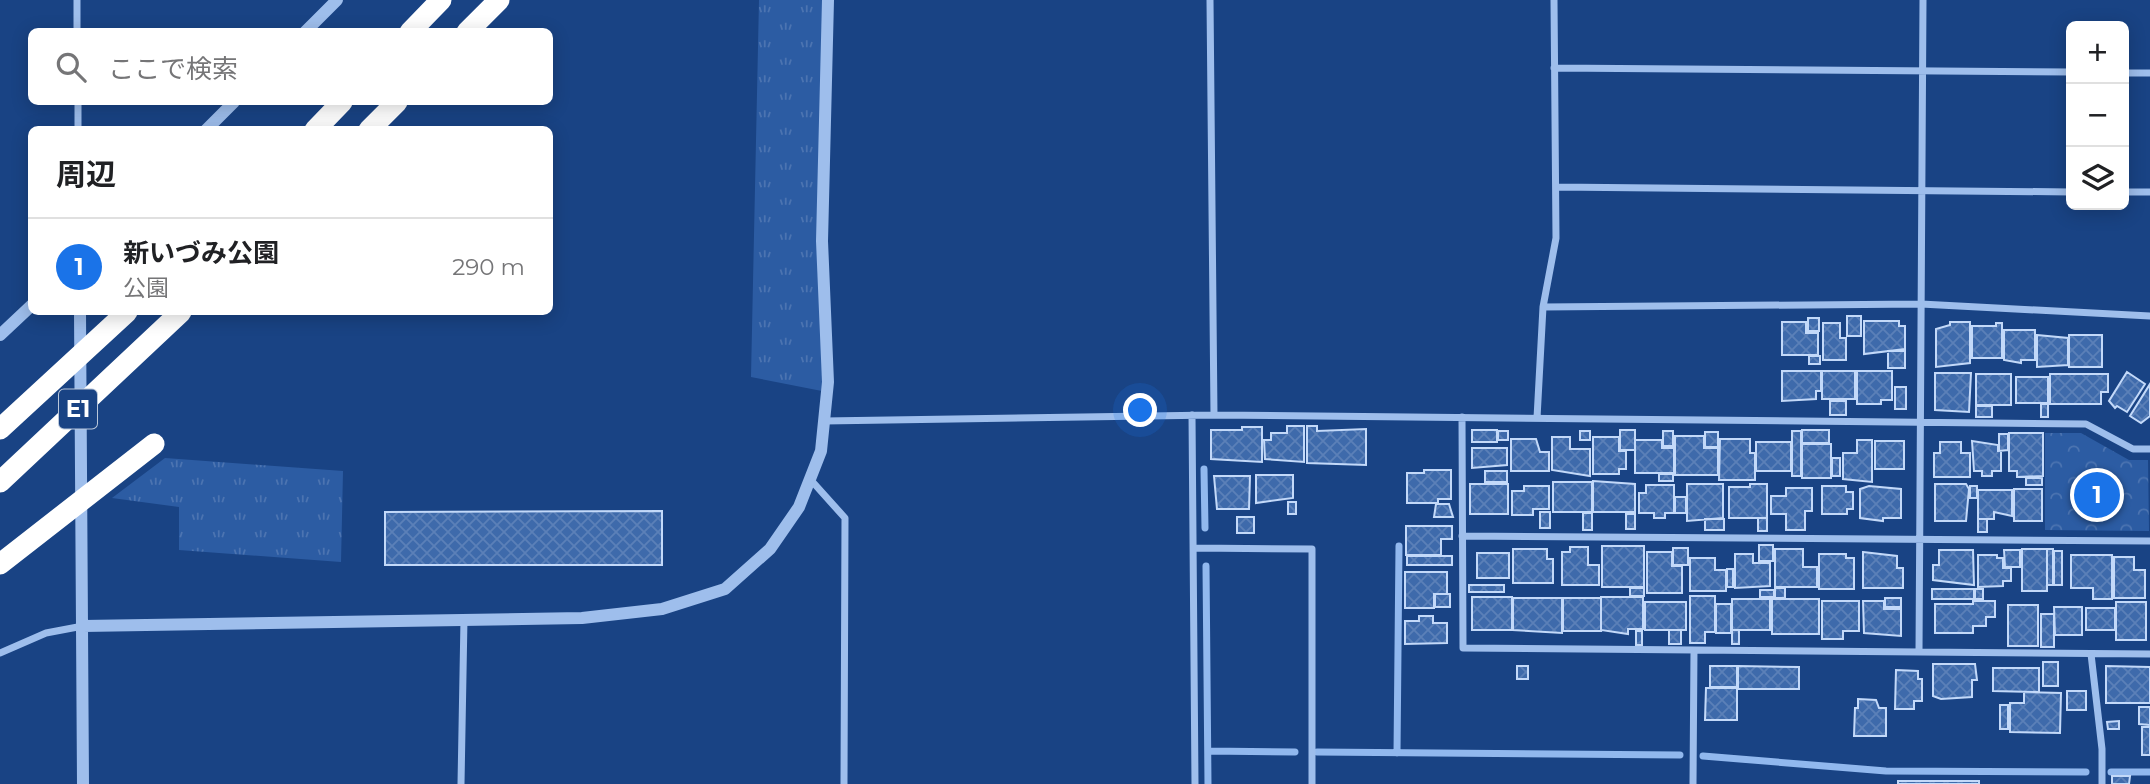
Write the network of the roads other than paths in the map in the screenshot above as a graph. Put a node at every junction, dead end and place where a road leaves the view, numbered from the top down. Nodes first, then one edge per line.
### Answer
1 (77, 0) edge
2 (337, 0) edge
3 (441, 0) edge
4 (499, 0) edge
5 (828, 0) edge
6 (1210, 0) edge
7 (1554, 0) edge
8 (1923, 0) edge
9 (77, 28) edge
10 (309, 28) edge
11 (414, 28) edge
12 (471, 28) edge
13 (1554, 68) junction
14 (1923, 70) junction
15 (2066, 72) edge
16 (2129, 73) edge
17 (2150, 73) edge
18 (78, 105) edge
19 (231, 105) edge
20 (339, 105) edge
21 (394, 105) edge
22 (78, 126) edge
23 (210, 126) edge
24 (319, 126) edge
25 (373, 126) edge
26 (1556, 187) junction
27 (1923, 191) junction
28 (2066, 192) edge
29 (2129, 192) edge
30 (2150, 192) edge
31 (1921, 304) junction
32 (1543, 307) junction
33 (28, 309) edge
34 (80, 315) edge
35 (124, 315) edge
36 (178, 315) edge
37 (2150, 316) edge
38 (0, 335) edge
39 (1192, 415) junction
40 (1214, 415) junction
41 (1462, 417) junction
42 (1538, 418) junction
43 (824, 421) junction
44 (1920, 422) junction
45 (4, 426) edge
46 (154, 444) dead end
47 (2150, 449) edge
48 (6, 477) edge
49 (810, 479) junction
50 (1462, 536) junction
51 (1919, 539) junction
52 (2150, 541) edge
53 (1194, 548) junction
54 (0, 564) edge
55 (464, 619) junction
56 (83, 626) junction
57 (1694, 650) junction
58 (1919, 652) junction
59 (0, 653) edge
60 (2091, 654) junction
61 (2150, 654) edge
62 (83, 784) edge
63 (461, 784) edge
64 (844, 784) edge
65 (1195, 784) edge
66 (1312, 784) edge
67 (1693, 784) edge
68 (2102, 784) edge

1 - 9 street
2 - 10 street
3 - 11 highway
4 - 12 highway
5 - 43 street
6 - 40 street
7 - 13 street
8 - 14 street
13 - 14 street
13 - 26 street
14 - 15 street
14 - 27 street
16 - 17 street
18 - 22 street
19 - 23 street
20 - 24 highway
21 - 25 highway
26 - 27 street
26 - 32 street
27 - 28 street
27 - 31 street
29 - 30 street
31 - 32 street
31 - 37 street
31 - 44 street
32 - 42 street
33 - 38 street
34 - 56 street
35 - 45 highway, E1
36 - 48 highway, E1
39 - 40 street
39 - 43 street
39 - 53 street
40 - 41 street
41 - 42 street
41 - 50 street
42 - 44 street
43 - 49 street
44 - 47 street
44 - 51 street
46 - 54 highway
49 - 55 street
49 - 64 street
50 - 51 street
50 - 57 street
51 - 52 street
51 - 58 street
53 - 65 street
53 - 66 street
55 - 56 street
55 - 63 street
56 - 59 street
56 - 62 street
57 - 58 street
57 - 67 street
58 - 60 street
60 - 61 street
60 - 68 street

